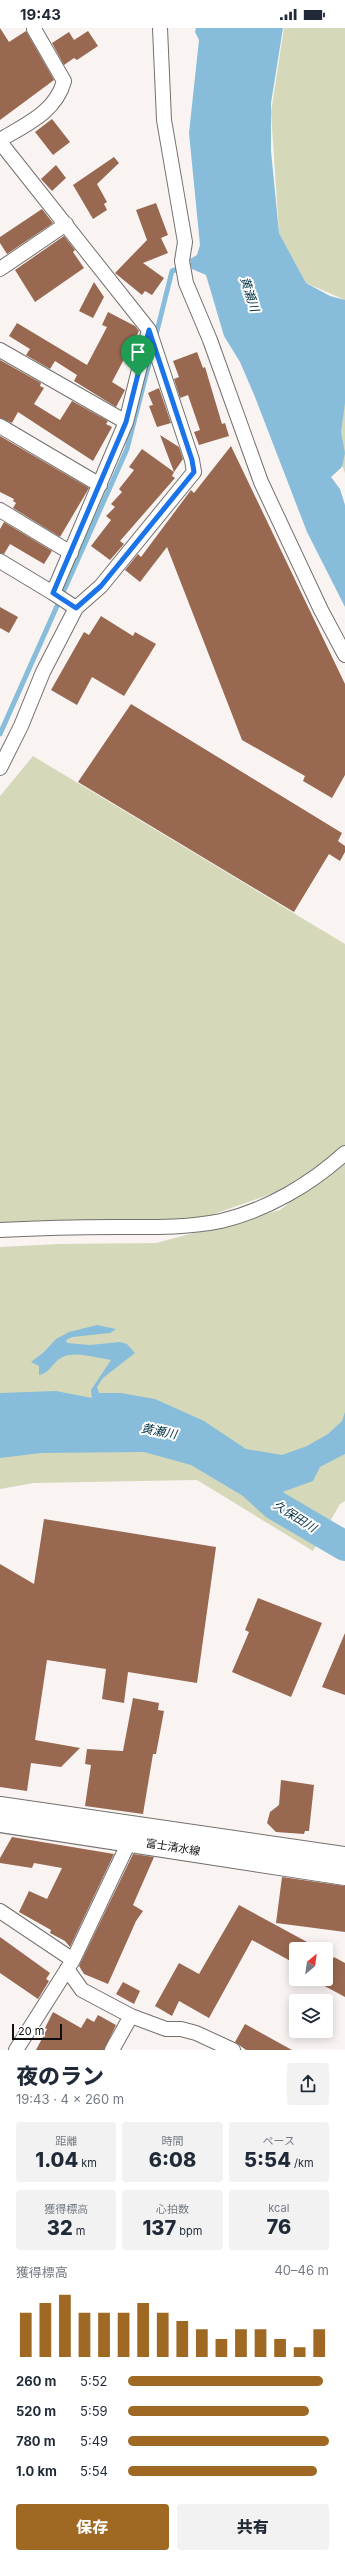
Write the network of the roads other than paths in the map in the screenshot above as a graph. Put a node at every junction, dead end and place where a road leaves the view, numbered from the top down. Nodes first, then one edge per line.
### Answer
1 (160, 28) edge
2 (34, 29) dead end
3 (0, 141) edge
4 (66, 224) junction
5 (0, 269) edge
6 (149, 330) junction
7 (0, 350) edge
8 (126, 422) junction
9 (0, 426) edge
10 (100, 486) junction
11 (0, 510) edge
12 (71, 553) junction
13 (0, 561) edge
14 (53, 593) junction
15 (73, 605) junction
16 (345, 655) edge
17 (0, 768) edge
18 (345, 1153) edge
19 (0, 1230) edge
20 (0, 1807) edge
21 (0, 1822) edge
22 (130, 1840) junction
23 (345, 1857) edge
24 (345, 1875) edge
25 (0, 1911) edge
26 (70, 1964) junction
27 (131, 2016) junction
28 (16, 2050) edge
29 (112, 2050) edge
30 (233, 2050) edge

1 - 16 street
2 - 3 street
3 - 4 street
4 - 5 street
4 - 6 street
6 - 8 street
6 - 15 street
7 - 8 street
8 - 10 street
9 - 10 street
10 - 12 street
11 - 12 street
12 - 14 street
13 - 14 street
14 - 15 street
15 - 17 street
18 - 19 street
20 - 23 main road, 富士清水線
21 - 22 main road, 富士清水線
22 - 24 main road, 富士清水線
22 - 26 street
25 - 26 street
26 - 27 street
26 - 28 street
27 - 29 street
27 - 30 street

